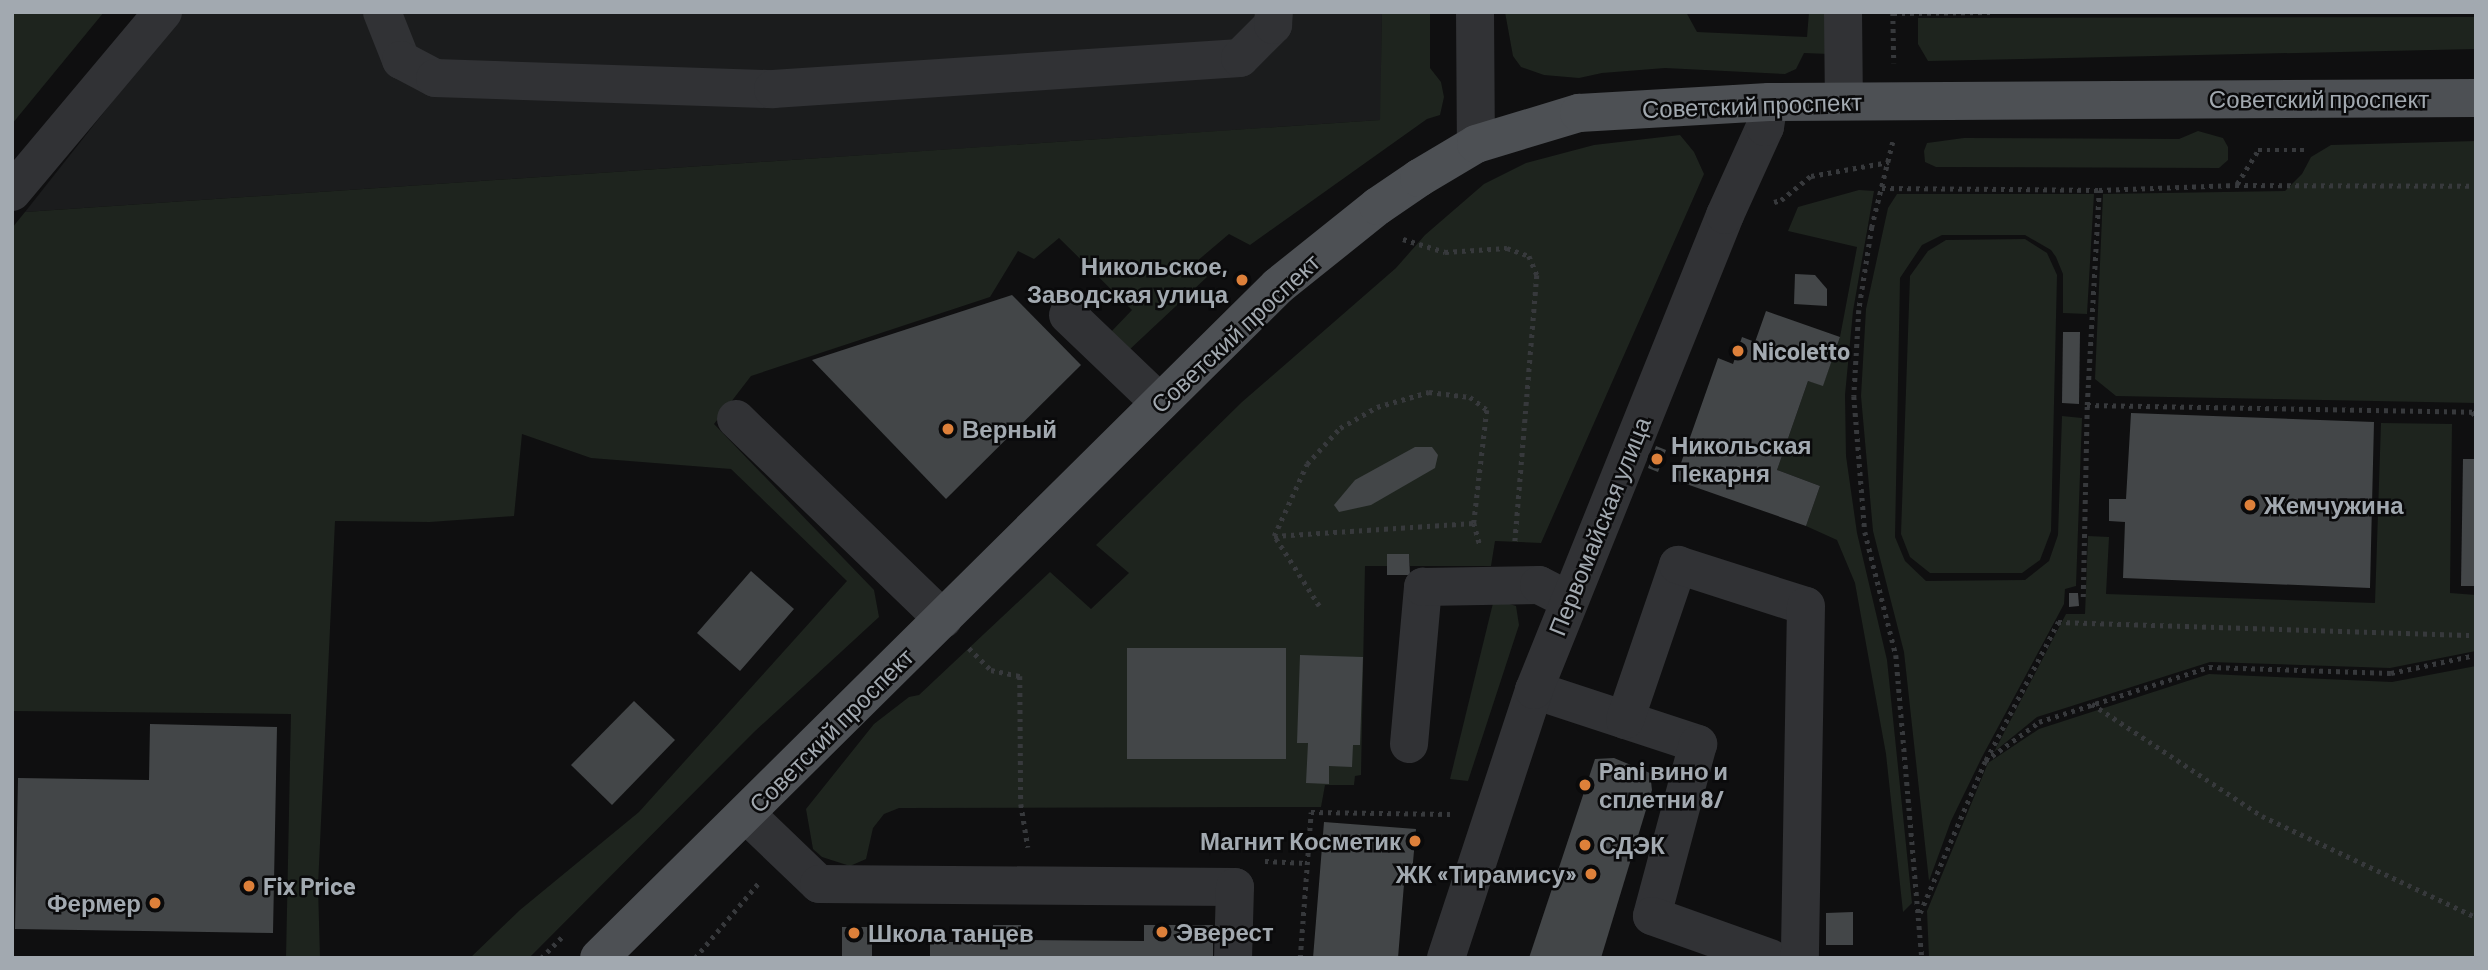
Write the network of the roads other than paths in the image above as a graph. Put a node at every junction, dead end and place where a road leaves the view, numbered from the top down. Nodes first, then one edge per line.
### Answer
1 (163, 12) edge
2 (382, 12) edge
3 (1274, 12) edge
4 (1475, 12) edge
5 (1843, 12) edge
6 (2476, 98) edge
7 (1844, 101) junction
8 (1769, 102) junction
9 (1476, 144) junction
10 (12, 192) edge
11 (1068, 315) dead end
12 (1160, 403) junction
13 (736, 419) dead end
14 (1569, 600) junction
15 (953, 631) junction
16 (1534, 690) junction
17 (1625, 720) junction
18 (1409, 744) dead end
19 (746, 814) junction
20 (599, 958) edge
21 (1233, 958) edge
22 (1446, 958) edge
23 (1770, 958) edge
24 (1800, 958) edge

1 - 10 street
2 - 3 street
4 - 9 street
5 - 7 street
6 - 7 main road, Советский проспект
7 - 8 main road, Советский проспект
8 - 9 main road, Советский проспект
8 - 14 street, Первомайская улица
9 - 12 main road, Советский проспект
11 - 12 street
12 - 15 main road, Советский проспект
13 - 15 street
14 - 16 street, Первомайская улица
14 - 18 street
15 - 19 main road, Советский проспект
16 - 17 street
16 - 22 street, Первомайская улица
17 - 23 street
17 - 24 street
19 - 20 main road, Советский проспект
19 - 21 street

